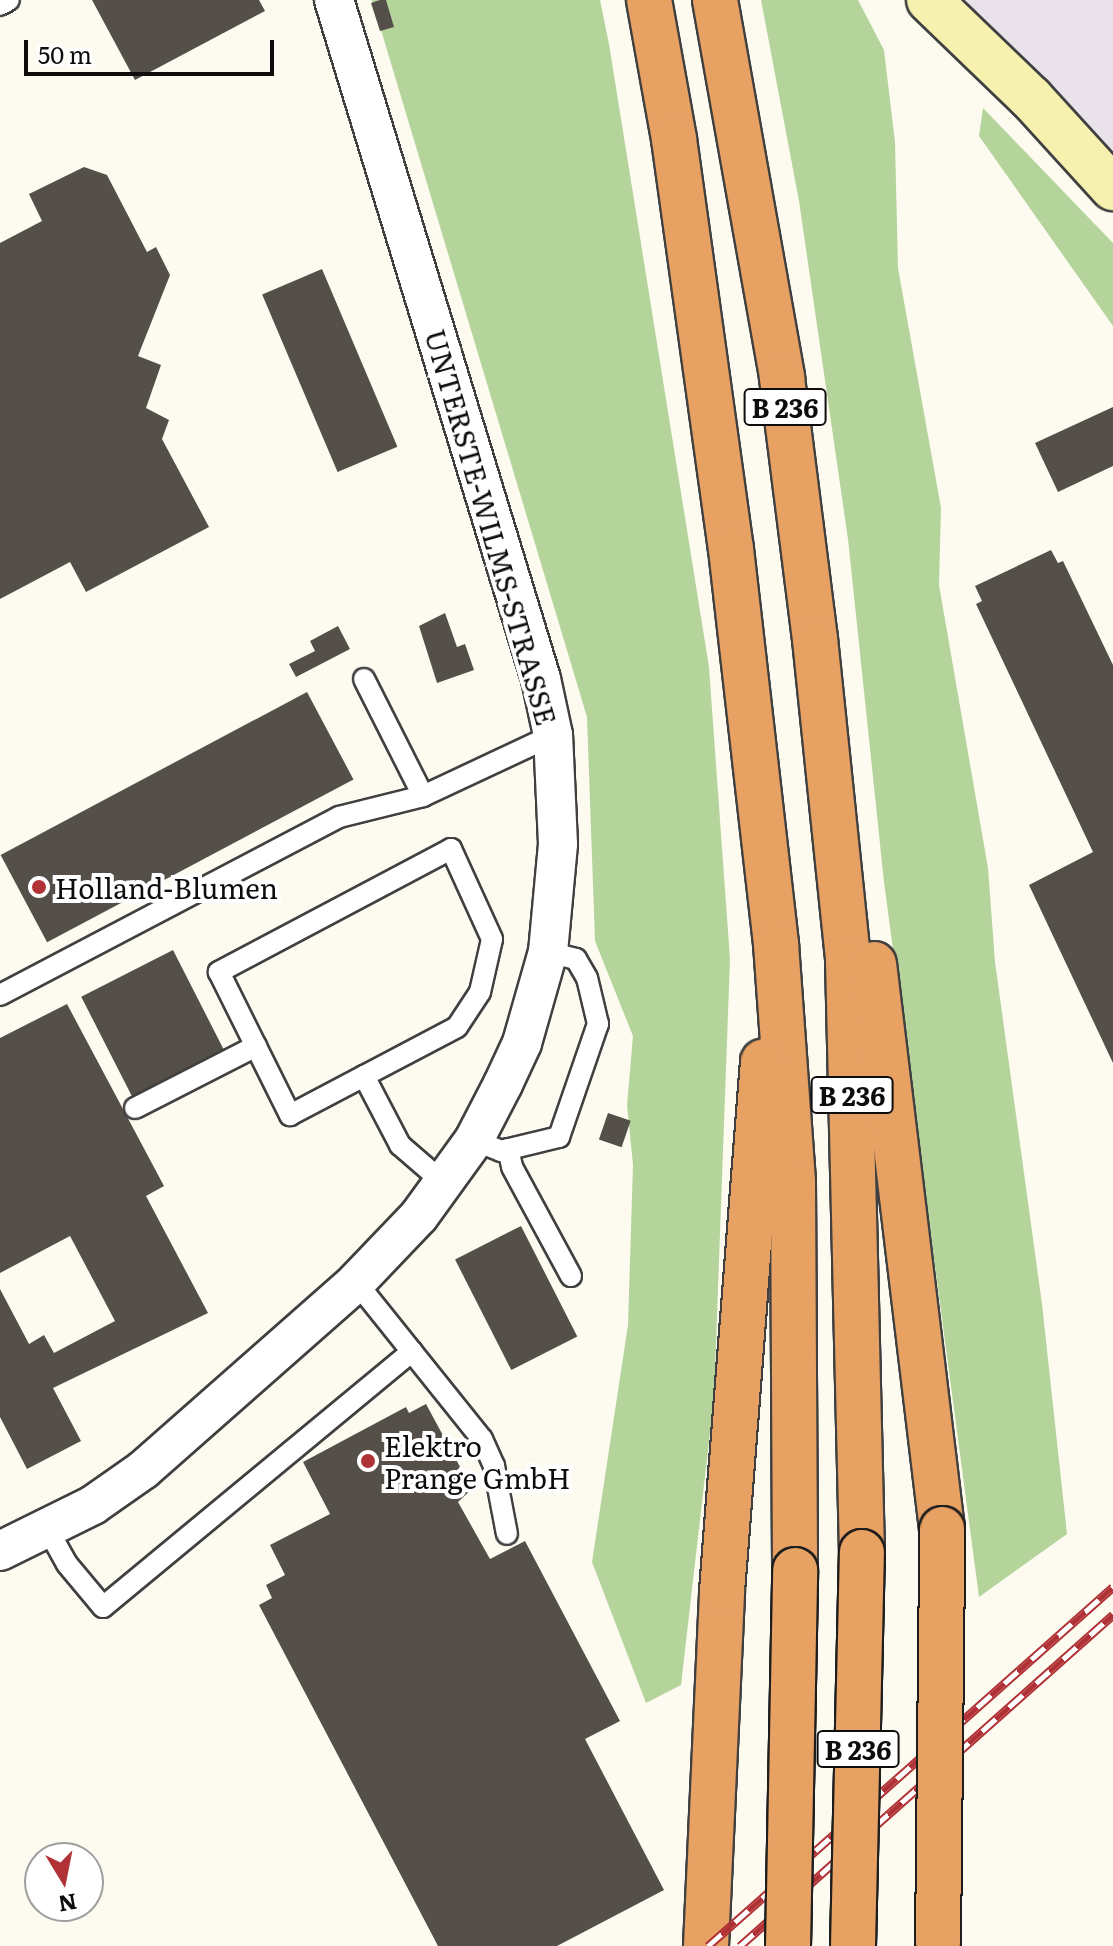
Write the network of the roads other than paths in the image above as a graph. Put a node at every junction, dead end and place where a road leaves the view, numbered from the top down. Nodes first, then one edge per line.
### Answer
1 (9, 0) edge
2 (334, 0) edge
3 (715, 0) edge
4 (929, 0) edge
5 (0, 5) edge
6 (652, 15) edge
7 (1113, 188) edge
8 (815, 639) junction
9 (364, 679) dead end
10 (553, 735) junction
11 (423, 796) junction
12 (776, 944) junction
13 (548, 952) junction
14 (0, 995) edge
15 (256, 1046) junction
16 (364, 1076) junction
17 (135, 1108) dead end
18 (491, 1144) junction
19 (445, 1184) junction
20 (571, 1276) dead end
21 (356, 1282) junction
22 (412, 1351) junction
23 (47, 1528) junction
24 (507, 1534) dead end
25 (2, 1544) edge
26 (938, 1945) edge
27 (706, 1946) edge
28 (788, 1946) edge
29 (853, 1946) edge

1 - 5 lane
2 - 10 street, UNTERSTE-WILMS-STRASSE
3 - 8 highway, B 236
4 - 7 main road
6 - 12 highway, B 236
8 - 26 highway, bridge
8 - 29 highway, B 236, bridge
9 - 11 lane
10 - 11 lane
10 - 13 street, UNTERSTE-WILMS-STRASSE
11 - 14 lane
12 - 27 highway
12 - 28 highway, B 236, bridge
13 - 18 street, UNTERSTE-WILMS-STRASSE
13 - 18 lane
15 - 16 lane
15 - 16 lane
15 - 17 lane
16 - 19 lane
18 - 19 street, UNTERSTE-WILMS-STRASSE
18 - 20 lane
19 - 21 street, UNTERSTE-WILMS-STRASSE
21 - 22 lane
21 - 23 street, UNTERSTE-WILMS-STRASSE
22 - 23 lane
22 - 24 lane
23 - 25 street, UNTERSTE-WILMS-STRASSE

